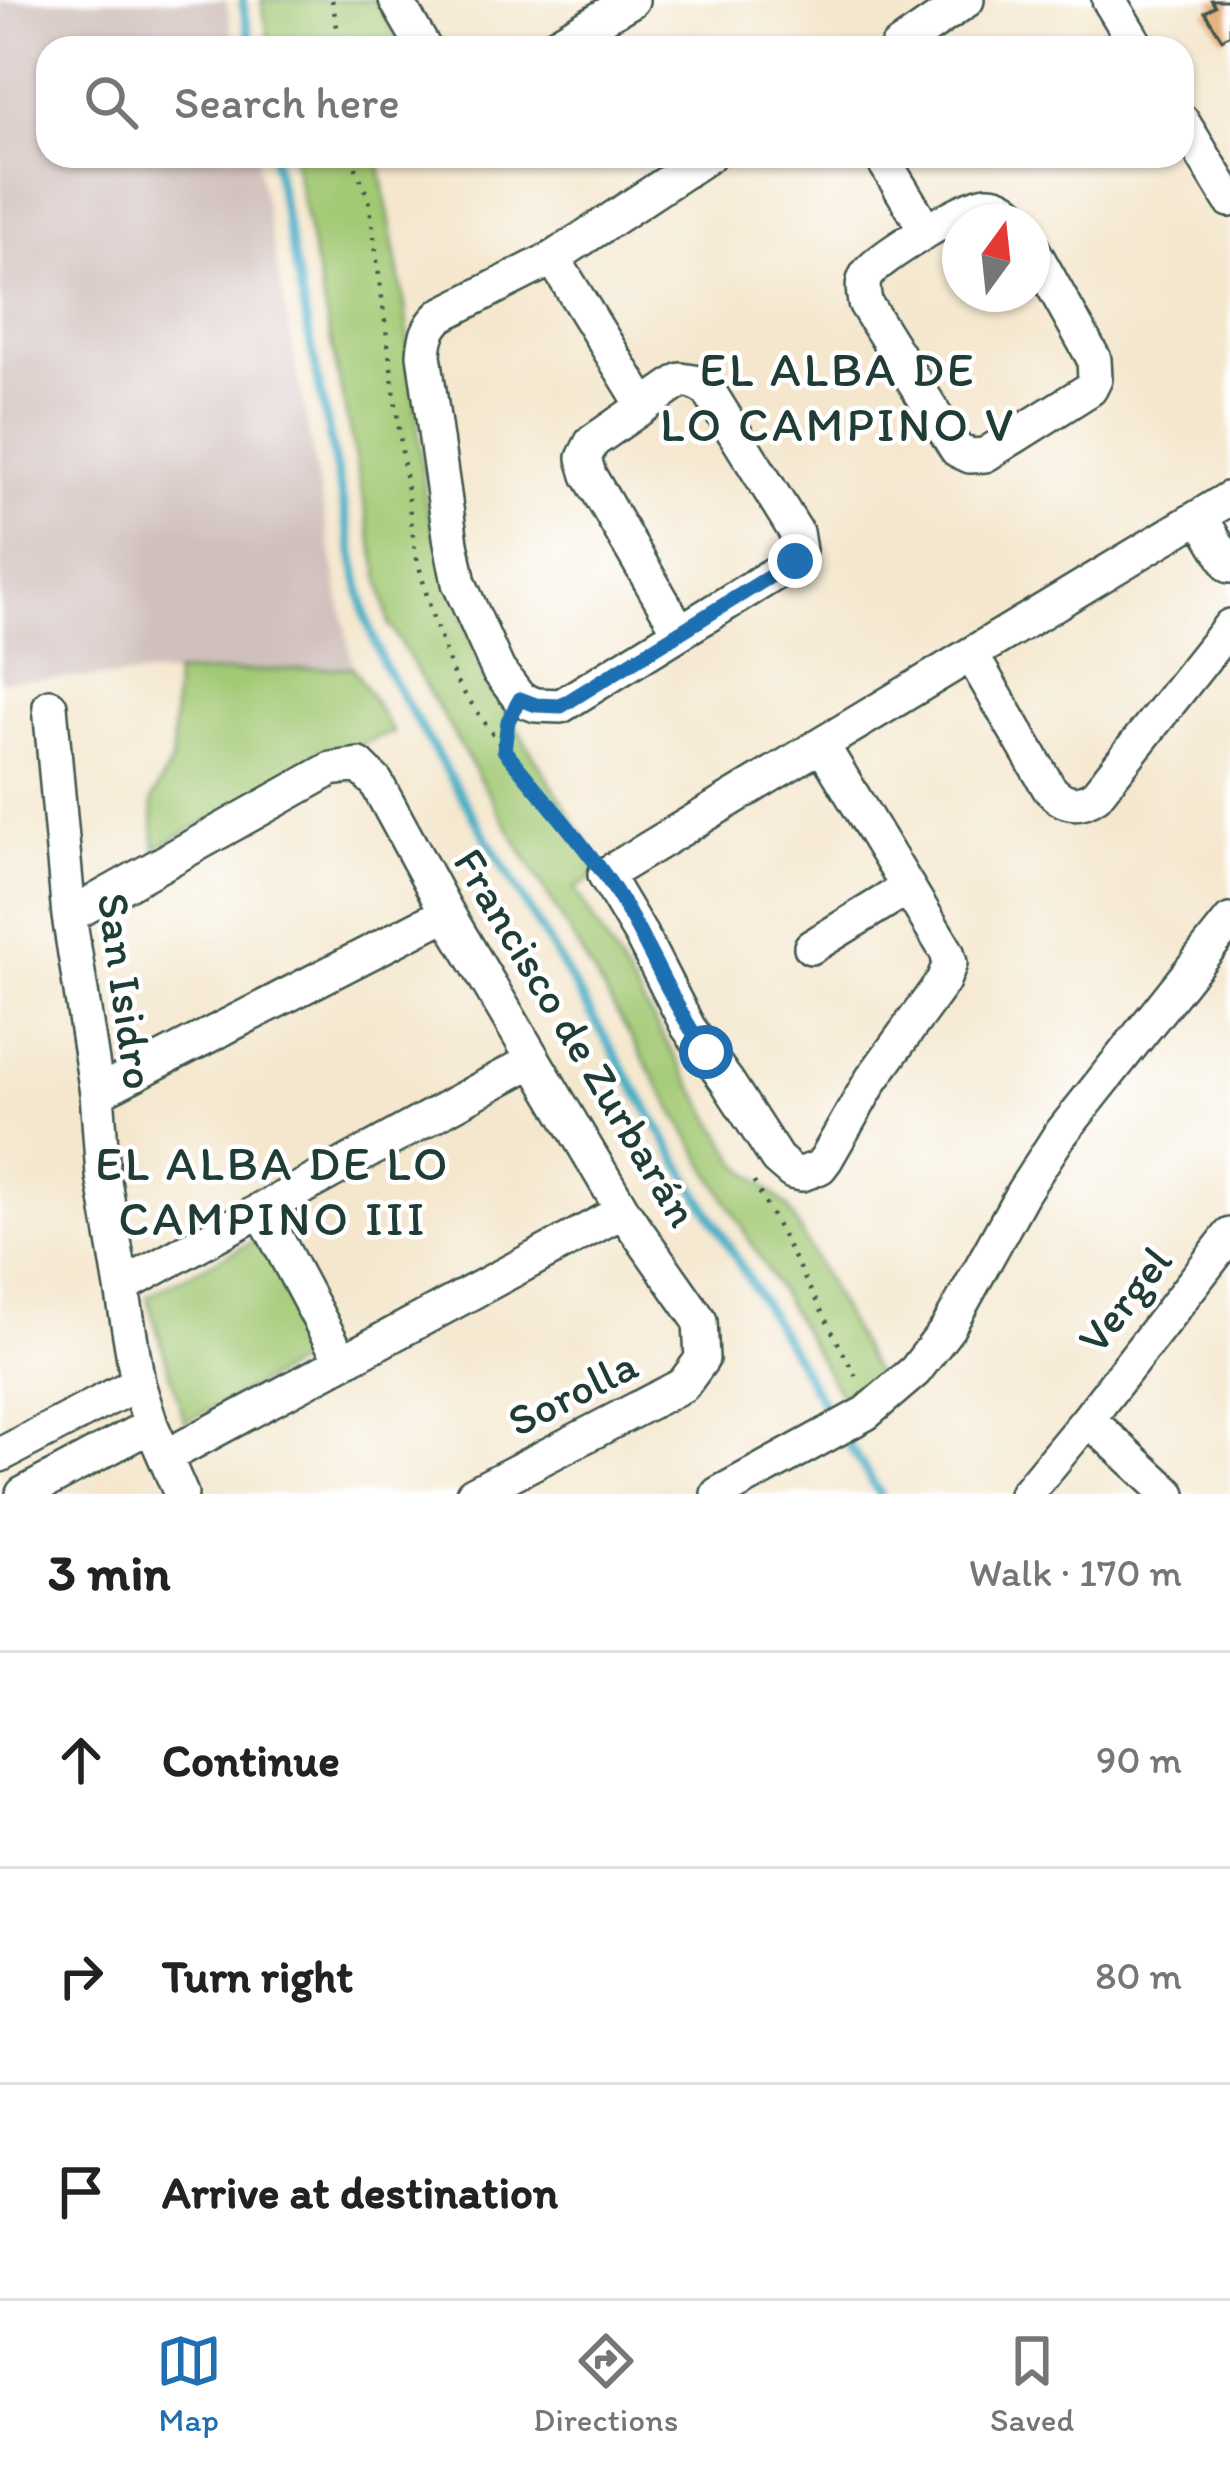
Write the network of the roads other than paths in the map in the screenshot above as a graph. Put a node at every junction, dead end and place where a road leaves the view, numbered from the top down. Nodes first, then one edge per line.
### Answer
1 (396, 0) edge
2 (632, 0) edge
3 (967, 0) edge
4 (1109, 0) edge
5 (417, 36) edge
6 (570, 36) edge
7 (914, 36) edge
8 (1131, 36) edge
9 (1194, 141) edge
10 (689, 168) edge
11 (888, 168) edge
12 (1230, 200) edge
13 (942, 223) edge
14 (926, 230) junction
15 (553, 258) junction
16 (1050, 280) edge
17 (644, 406) junction
18 (1230, 498) edge
19 (1201, 516) junction
20 (1230, 566) edge
21 (1230, 626) edge
22 (680, 632) junction
23 (971, 654) junction
24 (50, 706) dead end
25 (822, 745) junction
26 (907, 888) junction
27 (447, 913) junction
28 (69, 916) junction
29 (1230, 920) edge
30 (811, 947) dead end
31 (534, 1060) junction
32 (97, 1094) junction
33 (261, 1210) junction
34 (623, 1210) junction
35 (1230, 1235) edge
36 (123, 1286) junction
37 (702, 1359) joint
38 (342, 1362) junction
39 (138, 1383) junction
40 (1088, 1419) junction
41 (151, 1425) junction
42 (0, 1455) edge
43 (165, 1457) junction
44 (23, 1494) edge
45 (181, 1494) edge
46 (473, 1494) edge
47 (718, 1494) edge
48 (1026, 1494) edge
49 (1169, 1494) edge

1 - 5 street
2 - 6 street
3 - 7 street
4 - 8 street
9 - 12 street
10 - 15 street
11 - 14 street
13 - 14 street
14 - 16 street
15 - 17 street
15 - 22 street
17 - 22 street
17 - 22 street
18 - 19 street
19 - 20 street
19 - 23 street
21 - 23 street
23 - 25 street
24 - 28 street, San Isidro
25 - 26 street
25 - 26 street
26 - 30 street
27 - 28 street, Francisco de Zurbarán
27 - 31 street, Francisco de Zurbarán
27 - 32 street
28 - 32 street, San Isidro
29 - 47 street
31 - 33 street
31 - 34 street, Francisco de Zurbarán
32 - 36 street, San Isidro
33 - 36 street
33 - 38 street
34 - 37 street, Francisco de Zurbarán
34 - 38 street
35 - 40 street, Vergel
36 - 39 street, San Isidro
37 - 46 street, Sorolla
38 - 43 street
39 - 41 street, San Isidro
39 - 42 street
40 - 48 street, Vergel
40 - 49 street
41 - 43 street, San Isidro
41 - 44 street
43 - 45 street, San Isidro

